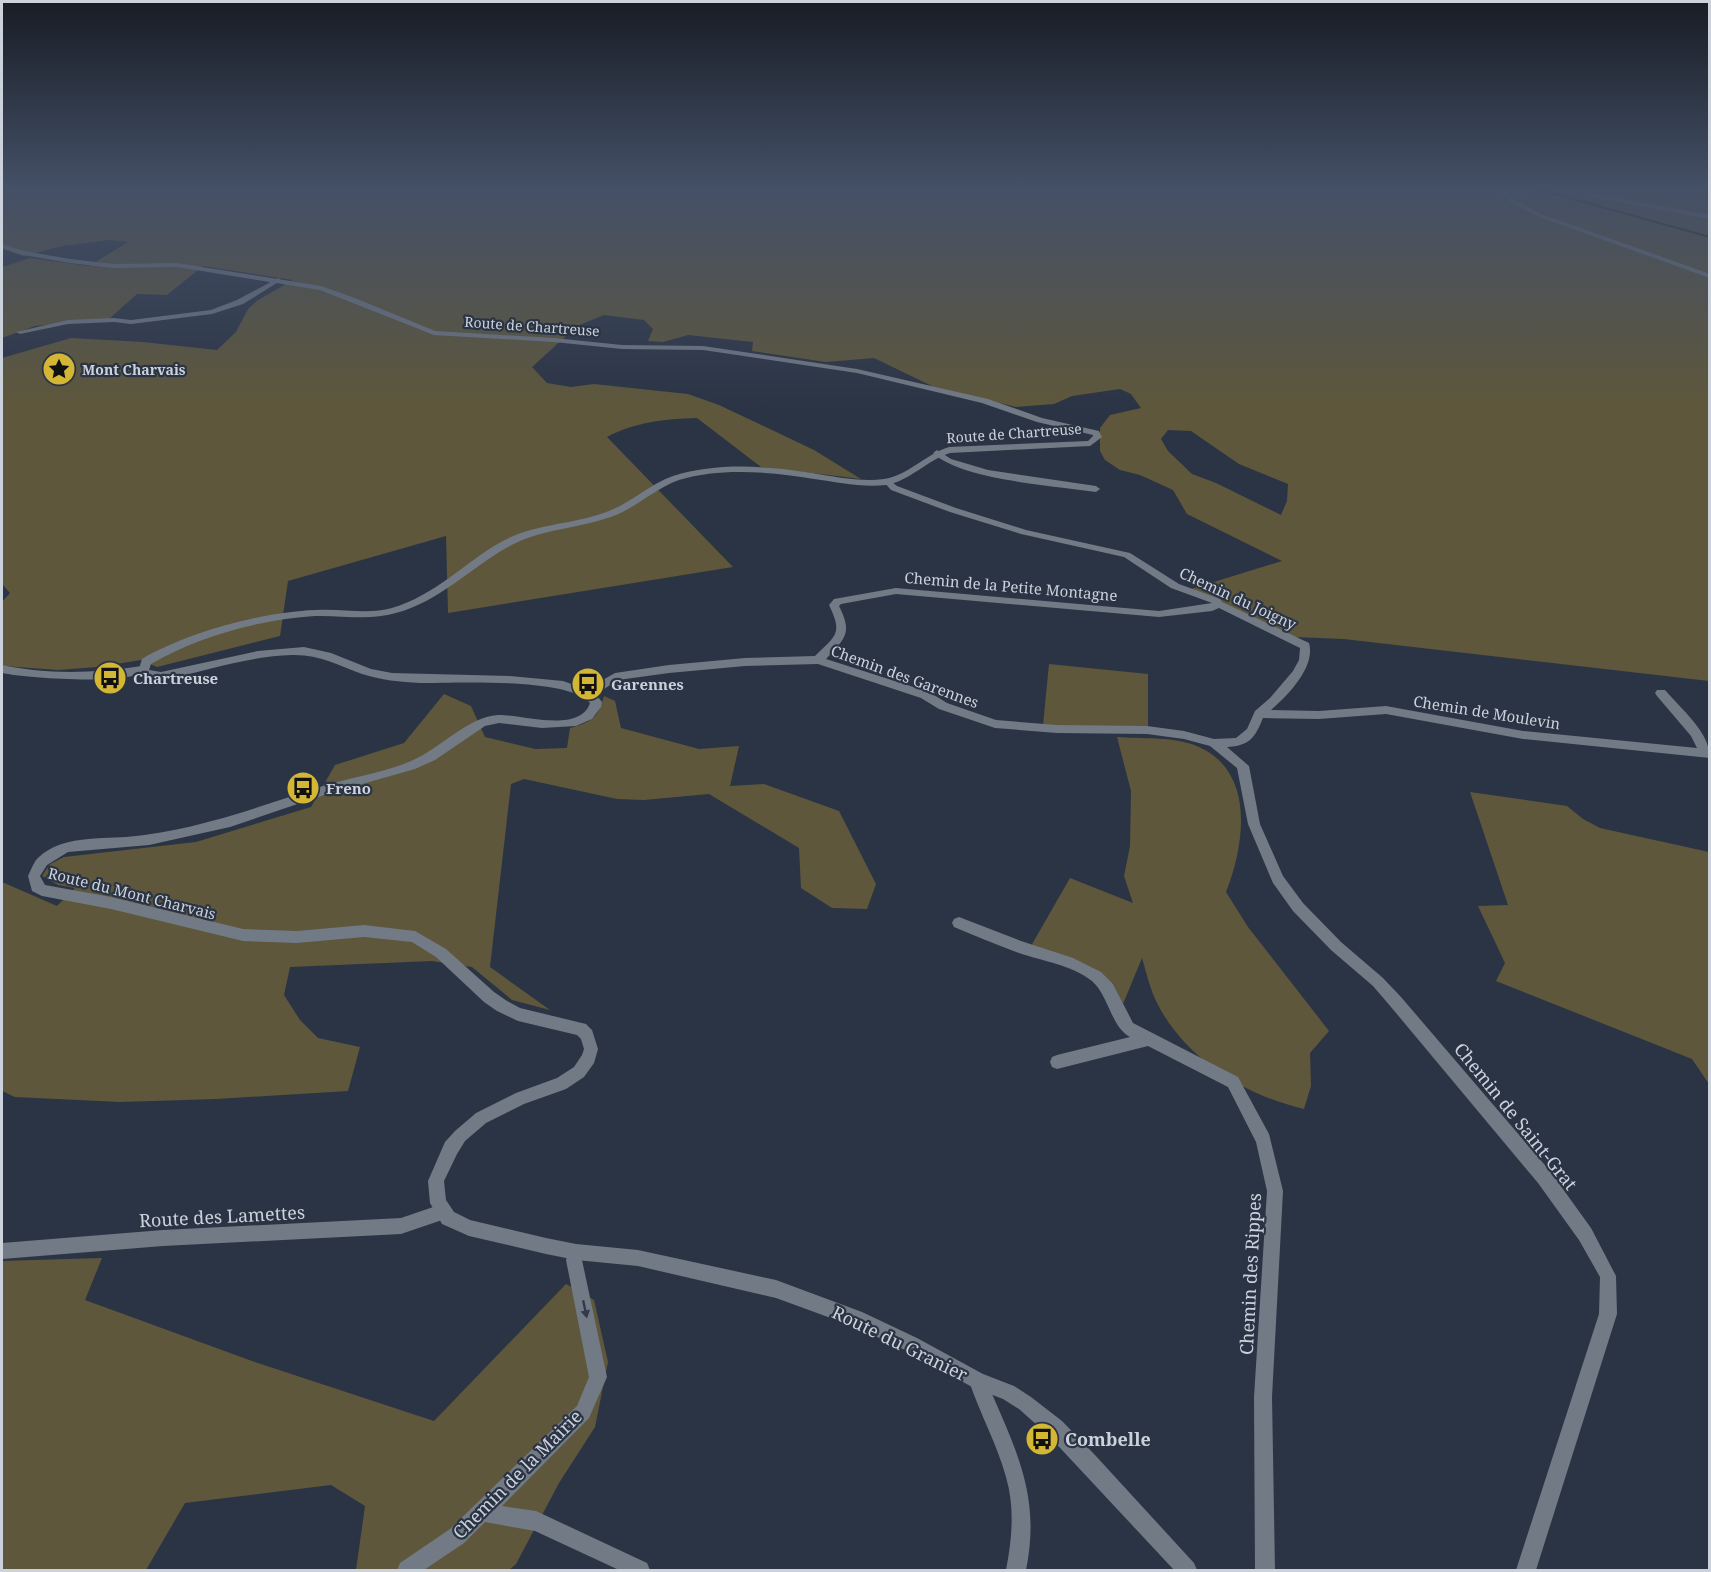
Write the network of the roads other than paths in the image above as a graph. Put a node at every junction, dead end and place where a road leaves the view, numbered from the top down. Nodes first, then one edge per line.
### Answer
1 (82, 262) edge
2 (1672, 262) edge
3 (1710, 276) edge
4 (278, 280) junction
5 (20, 332) dead end
6 (937, 453) junction
7 (888, 482) junction
8 (1096, 489) dead end
9 (1218, 604) junction
10 (818, 660) junction
11 (2, 669) edge
12 (142, 670) junction
13 (589, 693) junction
14 (1661, 693) dead end
15 (1259, 714) junction
16 (1214, 743) junction
17 (1707, 753) edge
18 (959, 923) dead end
19 (1149, 1039) junction
20 (1057, 1062) dead end
21 (442, 1212) junction
22 (2, 1251) edge
23 (576, 1252) junction
24 (978, 1381) junction
25 (481, 1512) junction
26 (407, 1570) edge
27 (640, 1570) edge
28 (1016, 1570) edge
29 (1187, 1570) edge
30 (1265, 1570) edge
31 (1526, 1570) edge

1 - 4 street, Route de Chartreuse
2 - 3 street
4 - 5 street
4 - 6 street, Route de Chartreuse
6 - 7 street, Route de Chartreuse
6 - 8 street
7 - 9 street, Chemin du Joigny
7 - 12 street, Route de Chartreuse
9 - 10 street, Chemin de la Petite Montagne
9 - 15 street, Chemin du Joigny
10 - 13 street, Chemin des Garennes
10 - 16 street, Chemin des Garennes
11 - 12 street
12 - 13 street
13 - 21 street, Route du Mont Charvais
14 - 17 street
15 - 16 street, Chemin du Joigny
15 - 17 street, Chemin de Moulevin
16 - 31 street, Chemin de Saint-Grat
18 - 19 street, Chemin des Rippes
19 - 20 street
19 - 30 street, Chemin des Rippes
21 - 22 street, Route des Lamettes
21 - 23 street, Route du Granier
23 - 24 street, Route du Granier
23 -> 25 street, Chemin de la Mairie
24 - 28 street
24 - 29 street, Route du Granier
25 - 26 street, Chemin de la Mairie
25 - 27 street

